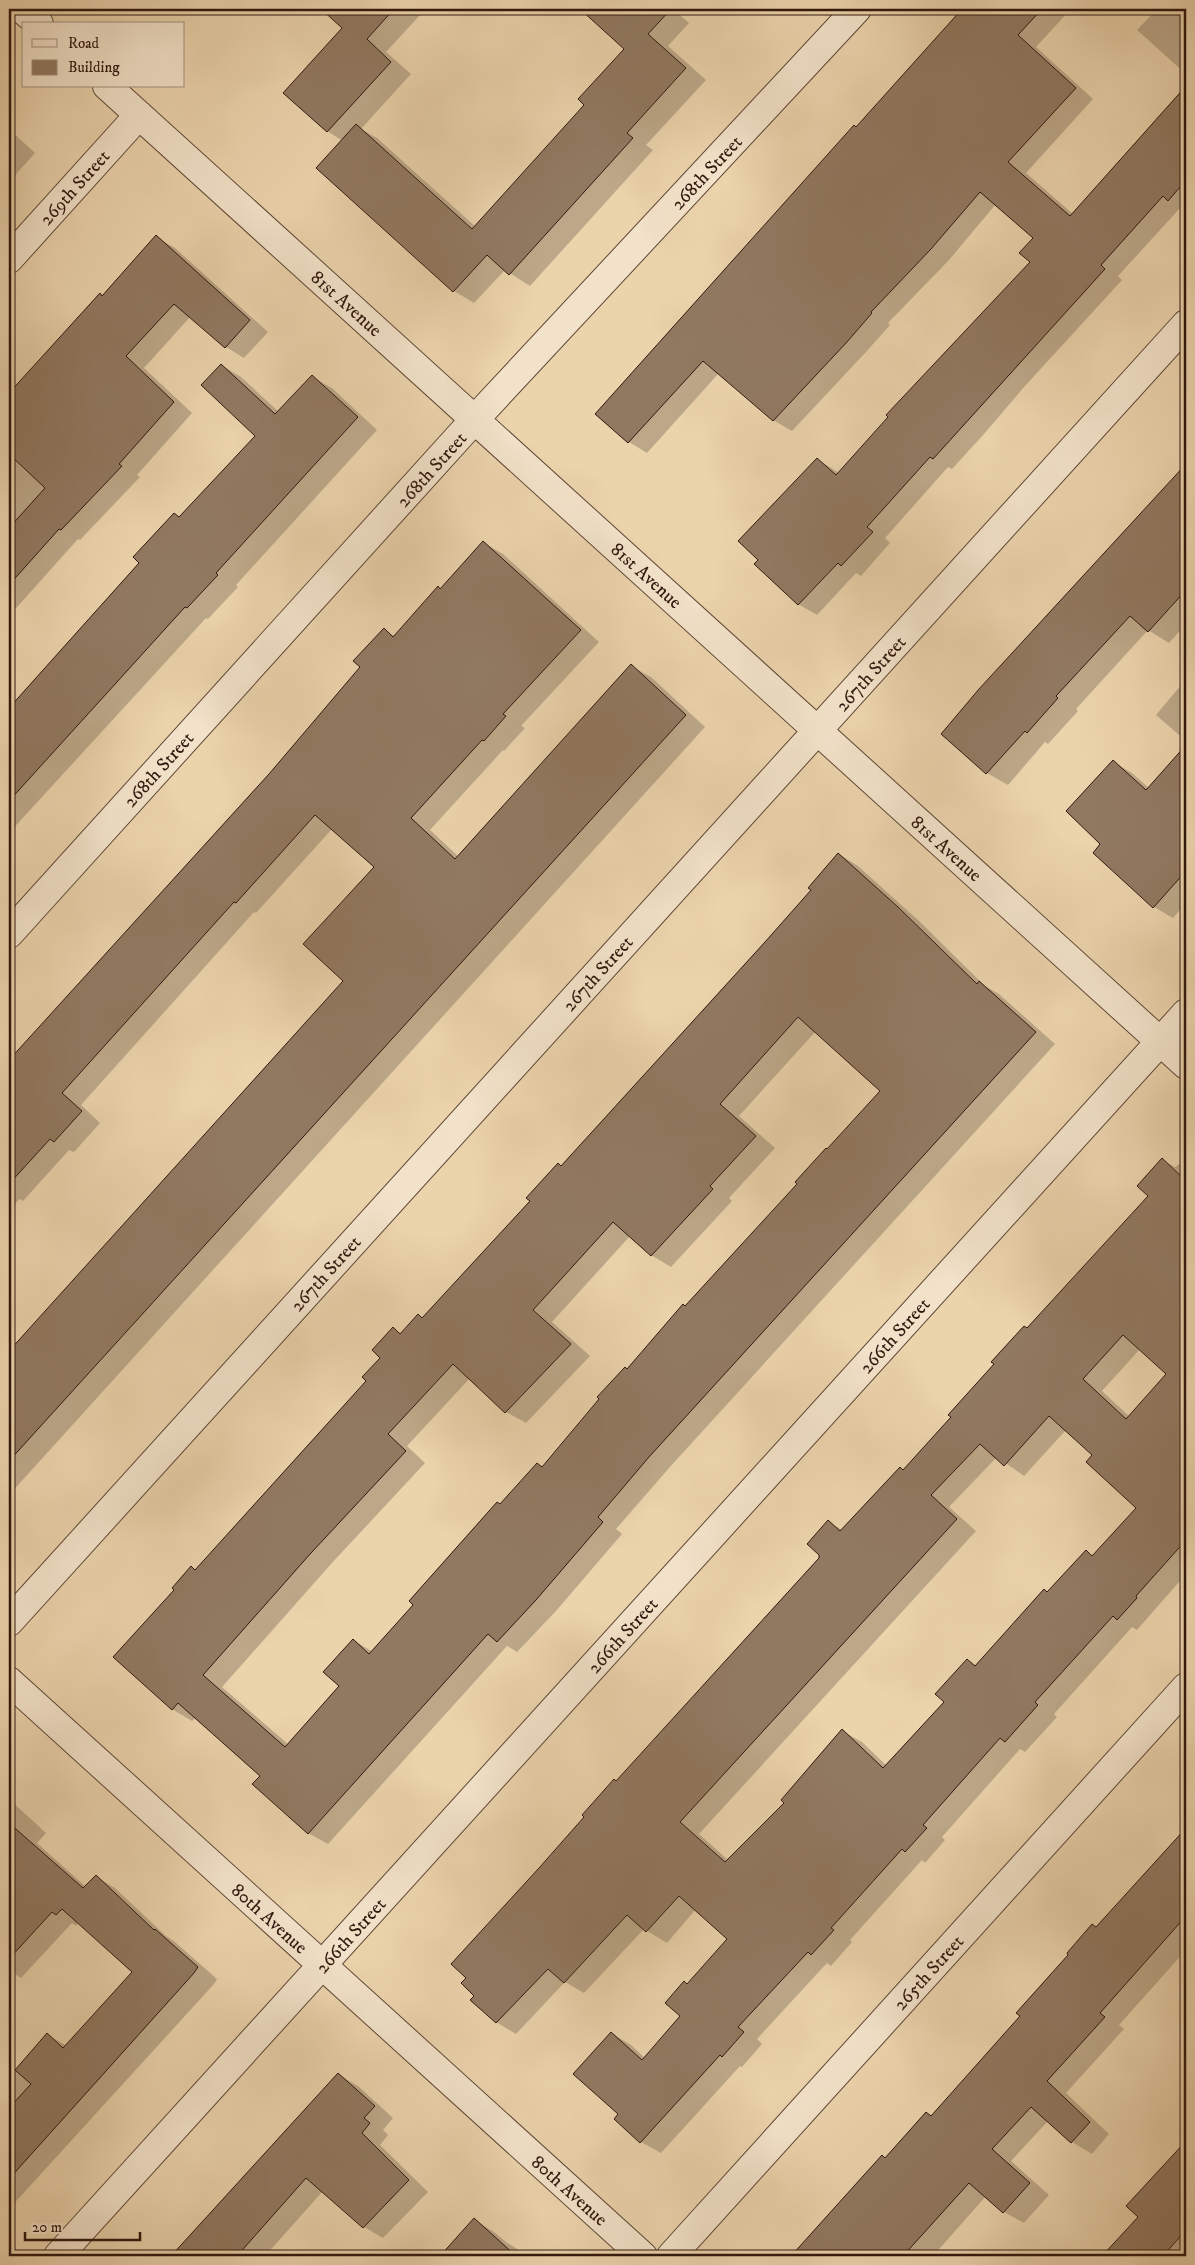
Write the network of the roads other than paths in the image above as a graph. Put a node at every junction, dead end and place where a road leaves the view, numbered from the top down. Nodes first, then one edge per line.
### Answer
1 (22, 9) edge
2 (857, 9) edge
3 (36, 22) edge
4 (109, 88) edge
5 (139, 115) junction
6 (9, 259) edge
7 (1186, 324) edge
8 (476, 420) junction
9 (817, 730) junction
10 (9, 934) edge
11 (1186, 1013) edge
12 (1160, 1042) junction
13 (1186, 1065) edge
14 (9, 1622) edge
15 (9, 1681) edge
16 (1186, 1688) edge
17 (322, 1965) junction
18 (58, 2256) edge
19 (643, 2256) edge
20 (671, 2256) edge

1 - 3 street
2 - 8 street, 268th Street
4 - 5 street, 81st Avenue
5 - 6 street, 269th Street
5 - 8 street, 81st Avenue
7 - 9 street, 267th Street
8 - 9 street, 81st Avenue
8 - 10 street, 268th Street
9 - 12 street, 81st Avenue
9 - 14 street, 267th Street
11 - 12 street, 266th Street
12 - 13 street, 81st Avenue
12 - 17 street, 266th Street
15 - 17 street, 80th Avenue
16 - 20 street, 265th Street
17 - 18 street, 266th Street
17 - 19 street, 80th Avenue

